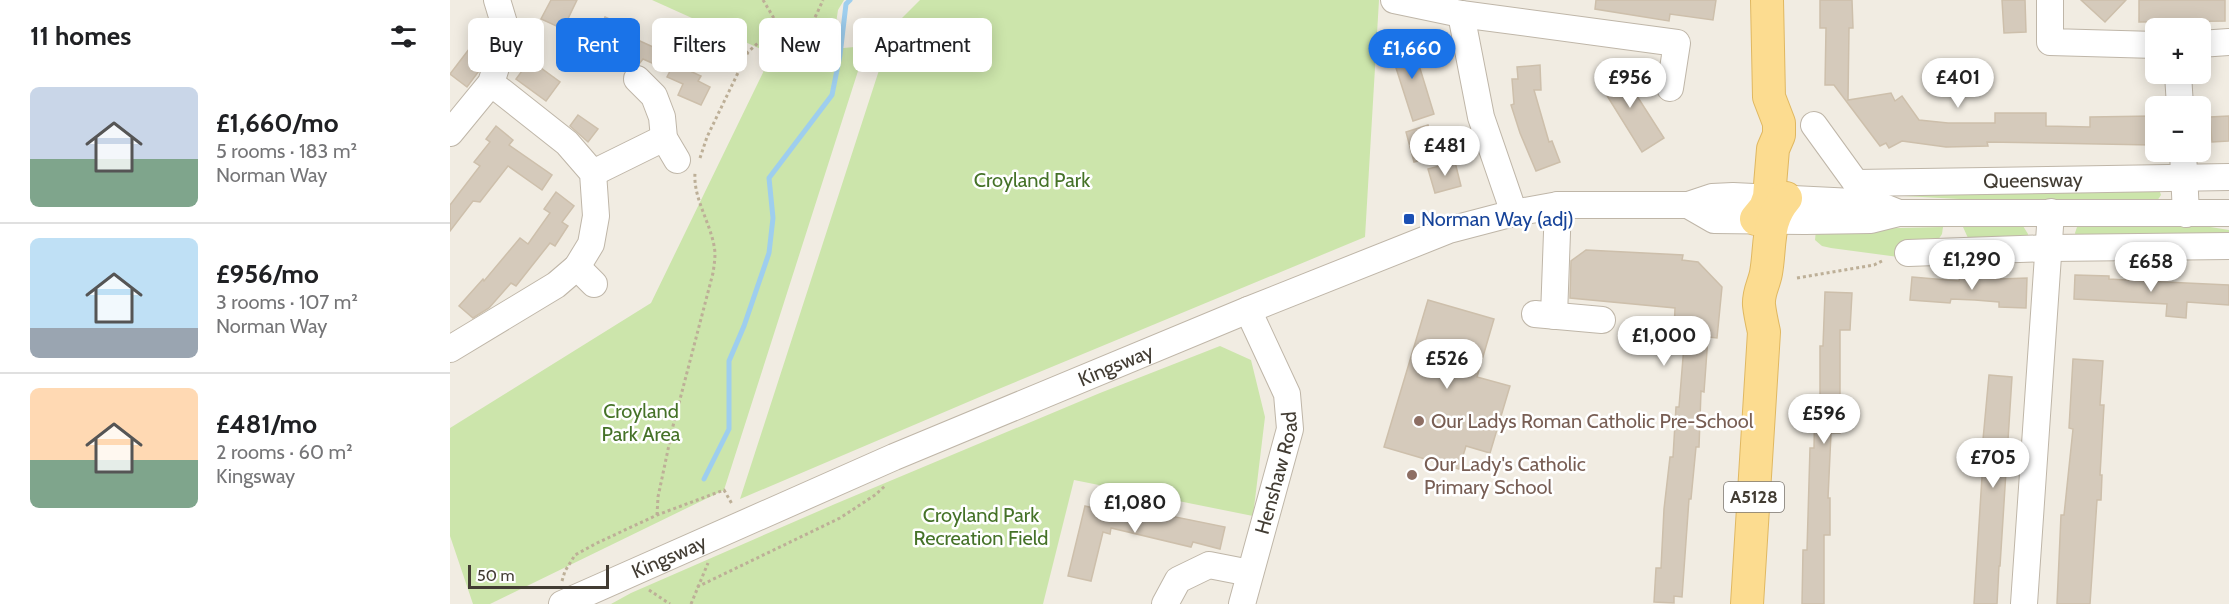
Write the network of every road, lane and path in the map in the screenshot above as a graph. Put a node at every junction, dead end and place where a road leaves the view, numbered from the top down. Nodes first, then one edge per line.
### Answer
1 (497, 0) edge
2 (763, 0) edge
3 (823, 0) edge
4 (1394, 0) edge
5 (1767, 0) edge
6 (2050, 0) edge
7 (1461, 14) junction
8 (774, 18) edge
9 (815, 18) edge
10 (2229, 42) edge
11 (759, 43) edge
12 (2211, 43) edge
13 (2145, 45) edge
14 (637, 79) dead end
15 (491, 84) junction
16 (1670, 88) dead end
17 (1769, 97) junction
18 (1814, 125) dead end
19 (450, 133) edge
20 (664, 138) junction
21 (677, 160) dead end
22 (2183, 162) edge
23 (593, 173) junction
24 (2184, 177) junction
25 (2229, 177) edge
26 (1851, 192) junction
27 (1558, 206) junction
28 (1770, 209) junction
29 (1953, 212) junction
30 (2051, 212) junction
31 (1514, 213) junction
32 (1899, 213) junction
33 (2229, 213) edge
34 (2186, 214) junction
35 (2229, 246) edge
36 (2050, 248) junction
37 (1954, 251) junction
38 (1908, 253) dead end
39 (1882, 261) dead end
40 (1797, 278) dead end
41 (1248, 310) junction
42 (1602, 320) dead end
43 (1764, 332) junction
44 (450, 349) edge
45 (894, 457) junction
46 (732, 504) dead end
47 (657, 515) junction
48 (710, 559) dead end
49 (1250, 573) junction
50 (697, 587) junction
51 (565, 597) edge
52 (692, 604) edge
53 (1165, 604) edge
54 (1242, 604) edge
55 (1747, 604) edge
56 (2024, 604) edge

1 - 15 street
2 - 8 path
3 - 9 path
4 - 7 street
5 - 17 main road, A5128
6 - 13 street
7 - 16 street
7 - 31 street
10 - 12 street
11 - 47 path
14 - 20 street
15 - 19 street
15 - 23 street
17 - 28 main road, A5128
17 - 28 main road, A5128
18 - 26 street
20 - 21 street
20 - 23 street
22 - 24 street
23 - 44 street
24 - 25 street, Queensway
24 - 26 street, Queensway
24 - 34 street
26 - 28 street, Queensway
26 - 32 street, Queensway
27 - 28 street, Kingsway
27 - 31 street, Kingsway
27 - 42 street
28 - 32 street, Queensway
28 - 43 main road, A5128
28 - 43 main road, A5128
29 - 30 street, Queensway
29 - 32 street, Queensway
29 - 37 street
30 - 34 street, Queensway
30 - 36 street
31 - 41 street, Kingsway
33 - 34 street, Queensway
35 - 36 street
36 - 37 street
36 - 56 street
37 - 38 street
39 - 40 path
41 - 45 street, Kingsway
41 - 49 street, Henshaw Road
43 - 55 main road, A5128
45 - 50 path
45 - 51 street, Kingsway
46 - 47 path
47 - 51 path
48 - 50 path
49 - 53 street
49 - 54 street, Henshaw Road
50 - 52 path

